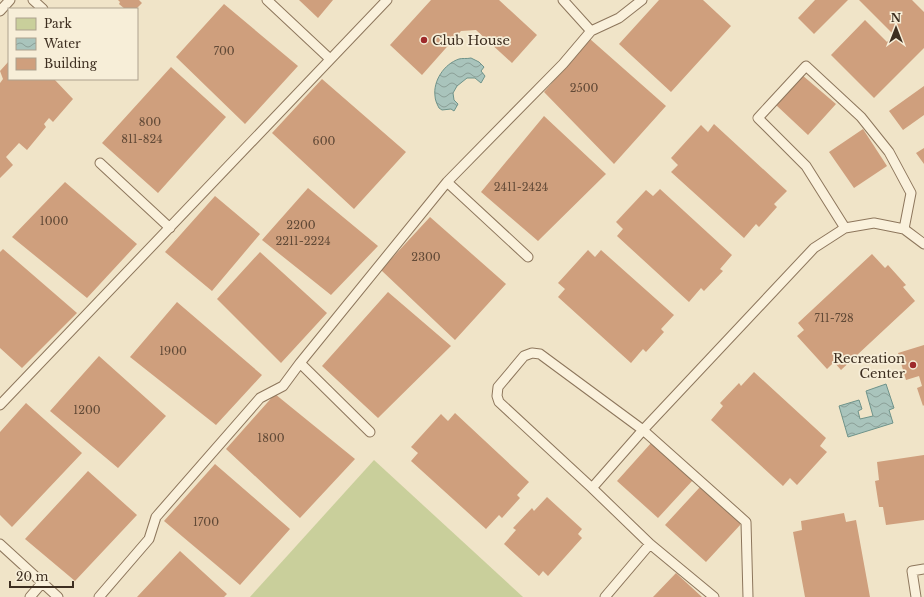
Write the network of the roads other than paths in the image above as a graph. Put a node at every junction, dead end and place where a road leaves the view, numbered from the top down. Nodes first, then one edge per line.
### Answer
1 (10, 0) edge
2 (33, 0) edge
3 (267, 0) edge
4 (387, 0) edge
5 (563, 0) edge
6 (642, 0) edge
7 (42, 8) edge
8 (0, 11) edge
9 (591, 30) junction
10 (330, 59) junction
11 (100, 163) dead end
12 (447, 182) junction
13 (170, 228) junction
14 (845, 228) junction
15 (904, 229) junction
16 (924, 244) edge
17 (528, 257) dead end
18 (300, 363) junction
19 (0, 405) edge
20 (643, 430) junction
21 (370, 432) dead end
22 (592, 488) junction
23 (0, 544) edge
24 (650, 544) junction
25 (924, 569) edge
26 (42, 582) junction
27 (30, 597) edge
28 (58, 597) edge
29 (99, 597) edge
30 (605, 597) edge
31 (714, 597) edge
32 (748, 597) edge
33 (916, 597) edge

1 - 8 lane
2 - 7 lane
3 - 10 lane
4 - 10 lane
5 - 9 lane
6 - 9 lane
9 - 12 lane
10 - 13 lane
11 - 13 lane
12 - 17 lane
12 - 18 lane
13 - 19 lane
14 - 15 lane
14 - 15 lane
14 - 20 lane
15 - 16 lane
18 - 21 lane
18 - 29 lane
20 - 22 lane
20 - 22 lane
20 - 32 lane
22 - 24 lane
23 - 26 lane
24 - 30 lane
24 - 31 lane
25 - 33 lane
26 - 27 lane
26 - 28 lane

